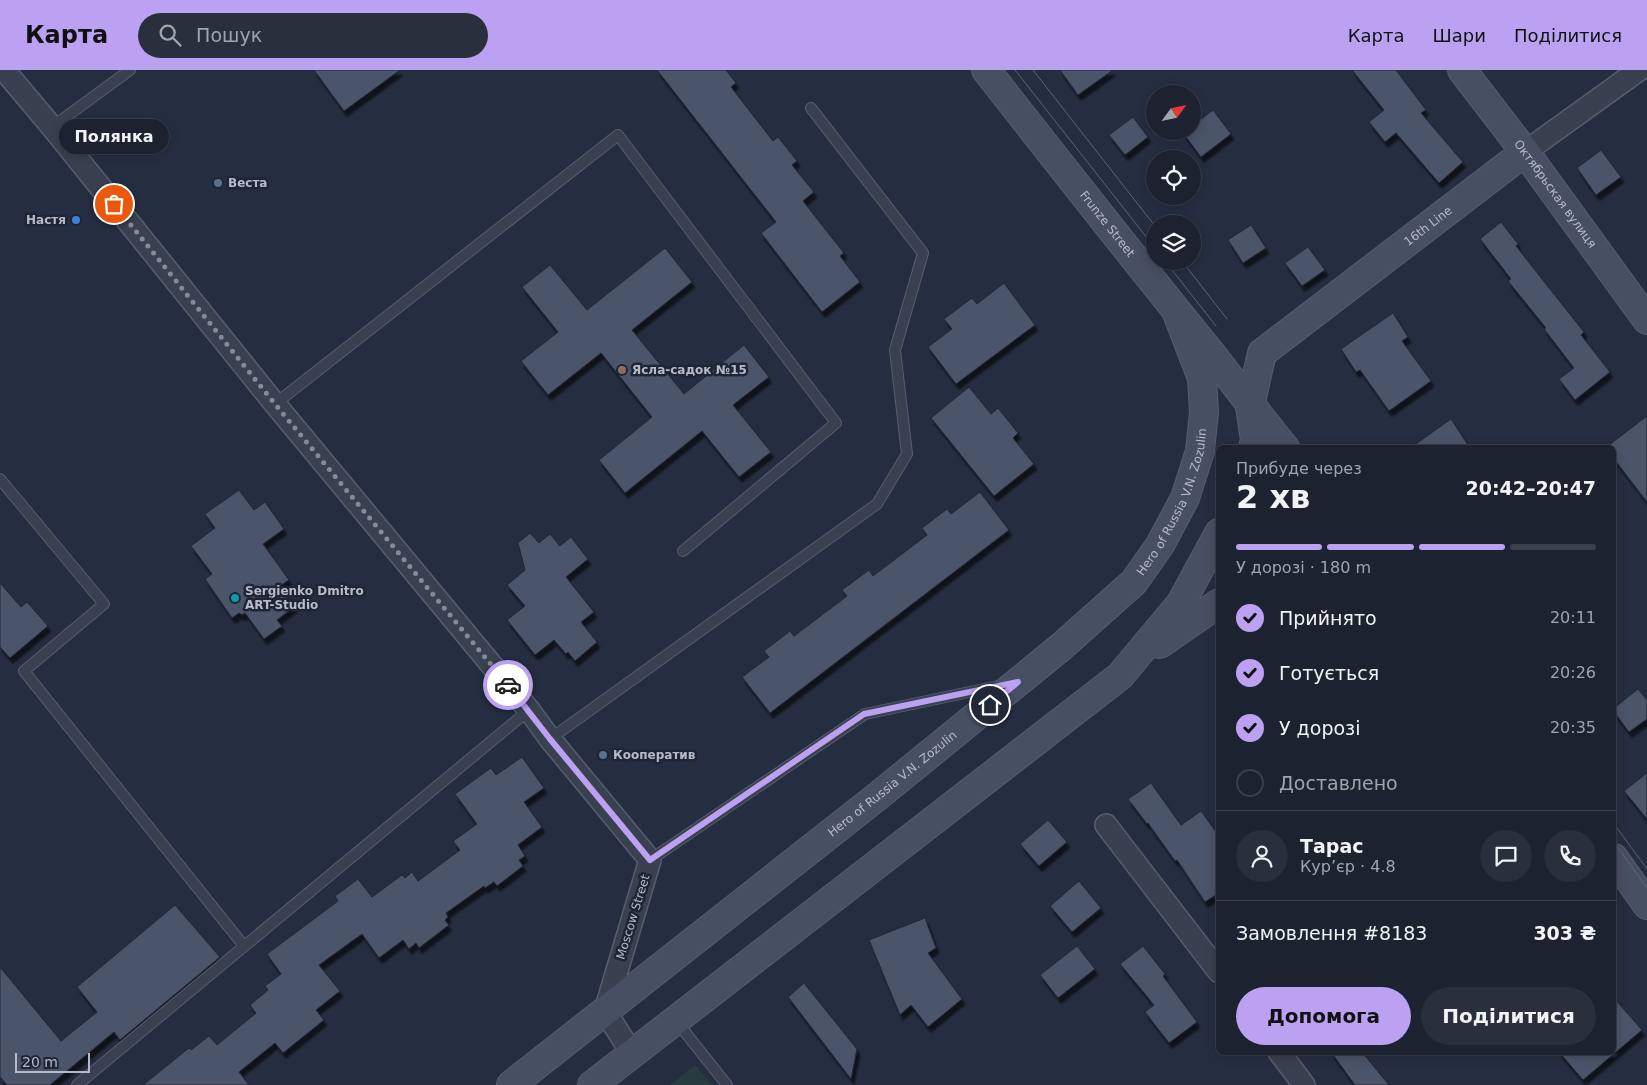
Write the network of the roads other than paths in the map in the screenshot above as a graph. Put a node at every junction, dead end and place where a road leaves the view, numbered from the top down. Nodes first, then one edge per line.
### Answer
1 (4, 70) edge
2 (130, 70) edge
3 (986, 70) edge
4 (1462, 70) edge
5 (1639, 70) edge
6 (811, 108) dead end
7 (52, 127) junction
8 (1525, 152) junction
9 (1177, 313) junction
10 (1647, 320) edge
11 (275, 404) junction
12 (1250, 406) junction
13 (1253, 445) edge
14 (1282, 445) edge
15 (0, 479) edge
16 (1216, 539) edge
17 (683, 551) dead end
18 (1216, 604) edge
19 (1120, 676) junction
20 (1018, 682) junction
21 (529, 710) junction
22 (550, 739) junction
23 (1106, 825) dead end
24 (650, 860) junction
25 (1616, 861) edge
26 (1647, 905) edge
27 (244, 946) junction
28 (1216, 968) edge
29 (605, 1011) junction
30 (676, 1021) junction
31 (633, 1055) junction
32 (1281, 1055) edge
33 (77, 1085) edge
34 (511, 1085) edge
35 (592, 1085) edge
36 (727, 1085) edge
37 (1304, 1085) edge

1 - 7 street, Moscow Street
2 - 7 lane
3 - 9 main road, Frunze Street
4 - 8 main road, Октябрьская вулиця
5 - 8 street, 16th Line
6 - 22 lane
7 - 11 street, Moscow Street
8 - 10 main road, Октябрьская вулиця
8 - 12 main road, 16th Line
9 - 12 main road, Frunze Street
9 - 20 main road, Hero of Russia V.N. Zozulin
11 - 17 lane
11 - 21 street, Moscow Street
12 - 13 main road
12 - 14 main road, Frunze Street
15 - 27 lane
16 - 19 main road
18 - 19 main road
19 - 30 main road
20 - 24 lane
20 - 29 main road, Hero of Russia V.N. Zozulin
21 - 22 street, Moscow Street
21 - 27 lane
22 - 24 street, Moscow Street
23 - 28 street
24 - 29 street, Moscow Street
25 - 26 main road
27 - 33 lane
29 - 31 street
29 - 34 main road, Hero of Russia V.N. Zozulin
30 - 31 main road
30 - 36 lane
31 - 35 main road
32 - 37 street

